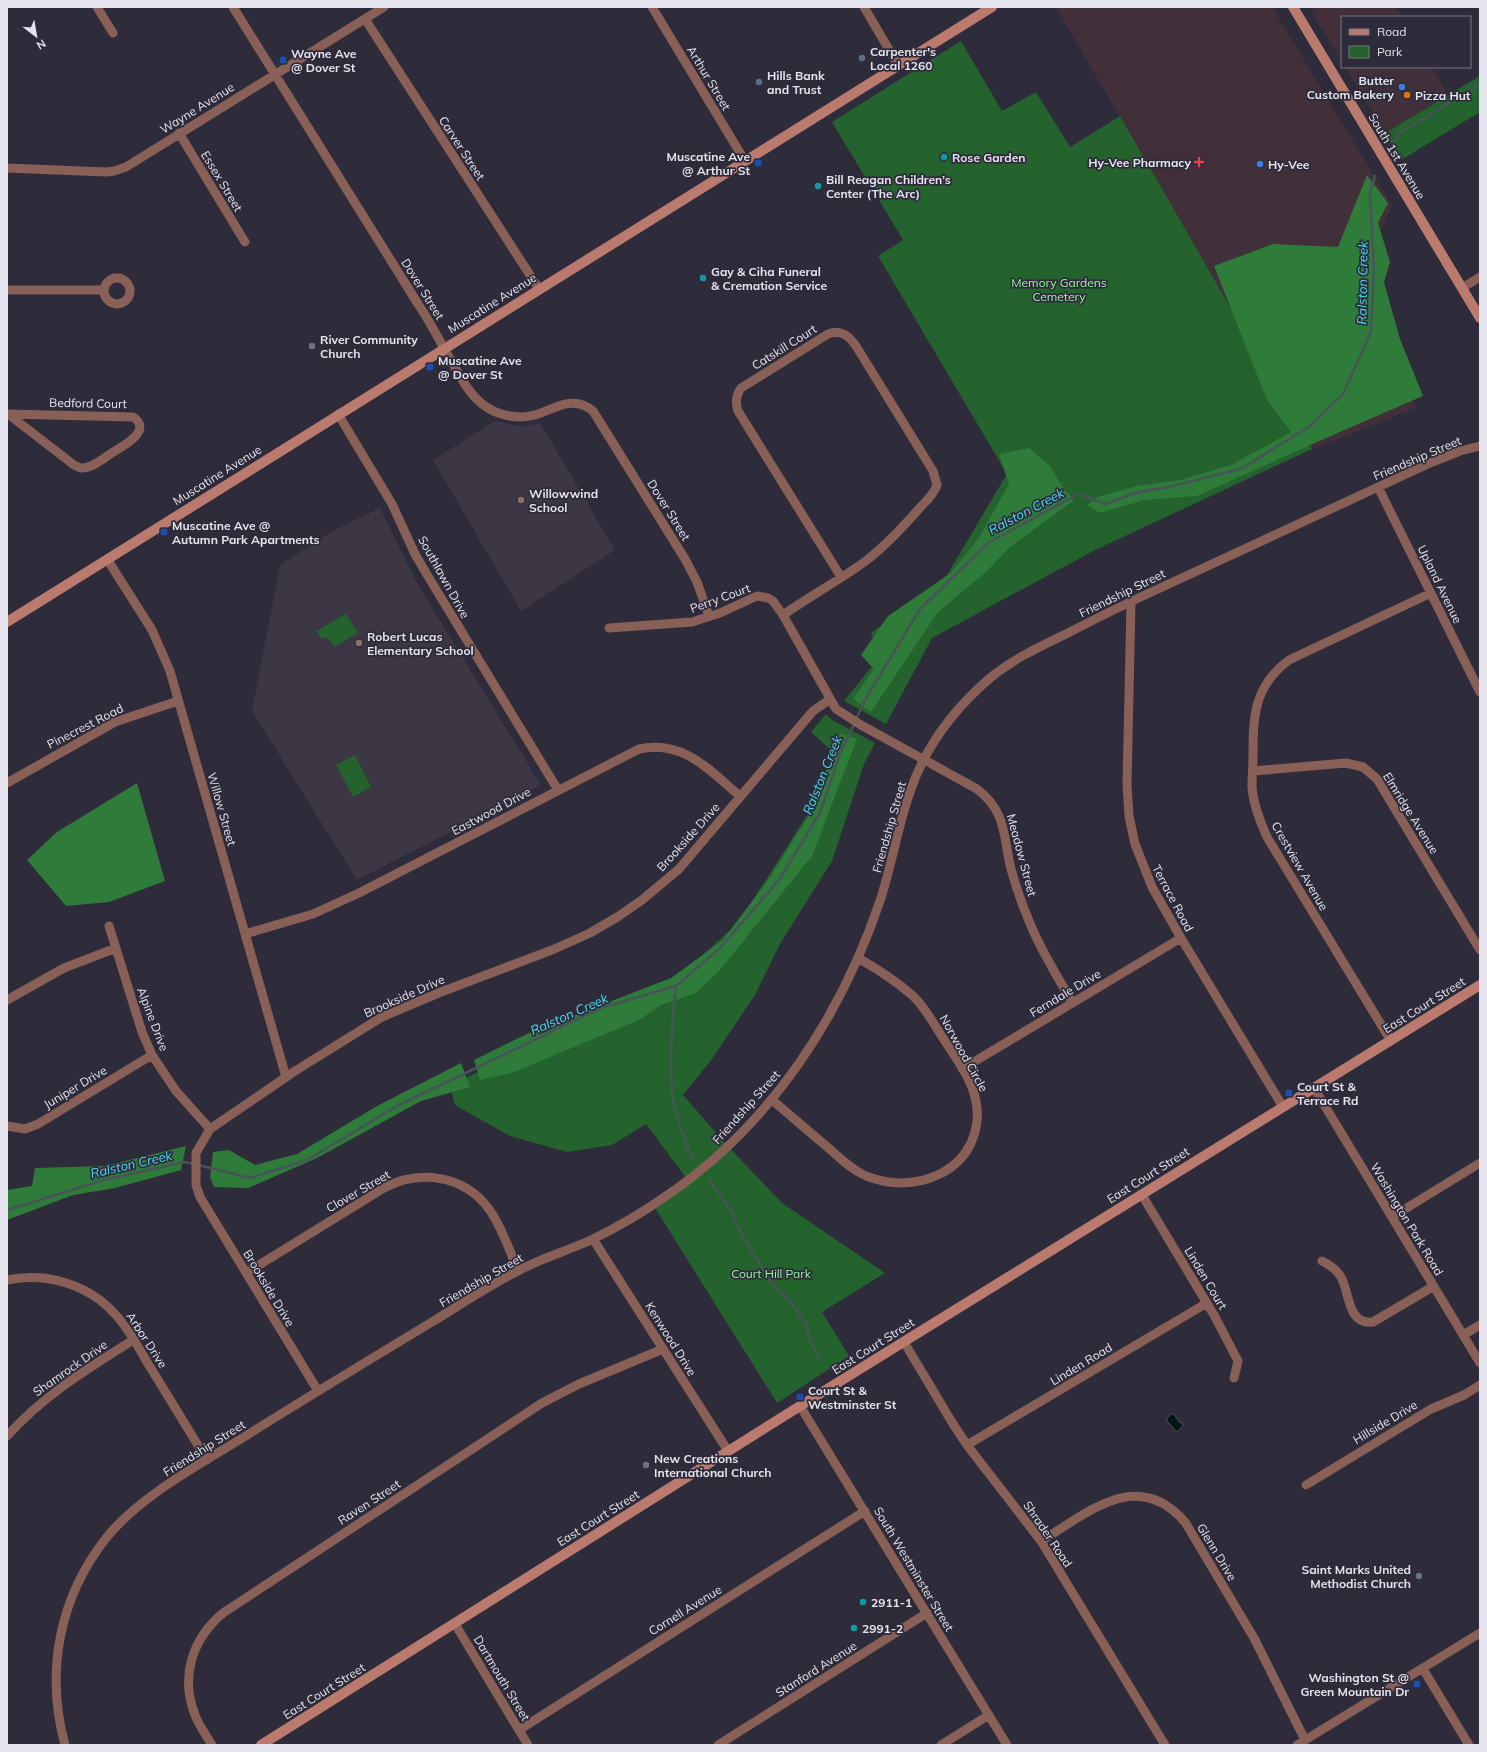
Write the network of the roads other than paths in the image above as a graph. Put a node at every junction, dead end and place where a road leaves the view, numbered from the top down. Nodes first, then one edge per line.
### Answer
1 (97, 7) edge
2 (233, 7) edge
3 (384, 7) edge
4 (652, 7) edge
5 (864, 7) edge
6 (992, 7) edge
7 (1295, 8) edge
8 (365, 19) junction
9 (113, 33) dead end
10 (898, 65) junction
11 (274, 75) junction
12 (179, 134) junction
13 (745, 161) junction
14 (7, 168) edge
15 (244, 242) dead end
16 (1480, 277) edge
17 (1462, 288) junction
18 (539, 289) junction
19 (7, 290) edge
20 (104, 290) dead end
21 (1480, 318) edge
22 (444, 348) junction
23 (7, 413) edge
24 (338, 414) junction
25 (1480, 446) edge
26 (1378, 487) junction
27 (107, 559) junction
28 (841, 577) junction
29 (1431, 593) junction
30 (1130, 602) junction
31 (783, 615) junction
32 (709, 616) junction
33 (7, 622) edge
34 (609, 628) dead end
35 (1480, 692) edge
36 (829, 700) junction
37 (178, 701) junction
38 (924, 760) junction
39 (1253, 771) junction
40 (7, 783) edge
41 (558, 790) junction
42 (740, 796) junction
43 (109, 926) dead end
44 (245, 934) junction
45 (1181, 938) junction
46 (116, 948) junction
47 (1480, 950) edge
48 (858, 958) junction
49 (1480, 985) edge
50 (7, 1000) edge
51 (1072, 1002) junction
52 (1391, 1041) junction
53 (152, 1055) junction
54 (962, 1069) junction
55 (286, 1077) junction
56 (1314, 1088) junction
57 (772, 1100) junction
58 (1283, 1107) junction
59 (7, 1126) edge
60 (210, 1128) junction
61 (1480, 1163) edge
62 (1142, 1194) junction
63 (1392, 1217) junction
64 (593, 1239) junction
65 (1322, 1261) dead end
66 (518, 1270) junction
67 (246, 1273) junction
68 (7, 1280) edge
69 (1434, 1286) junction
70 (1206, 1303) junction
71 (1480, 1324) edge
72 (1463, 1335) junction
73 (133, 1340) junction
74 (904, 1342) junction
75 (663, 1349) junction
76 (1480, 1363) edge
77 (1234, 1378) dead end
78 (1480, 1385) edge
79 (318, 1391) junction
80 (800, 1406) junction
81 (7, 1436) edge
82 (967, 1445) junction
83 (728, 1451) junction
84 (207, 1460) junction
85 (1306, 1485) dead end
86 (865, 1511) junction
87 (1041, 1541) junction
88 (927, 1613) junction
89 (455, 1624) junction
90 (1480, 1634) edge
91 (1423, 1669) junction
92 (989, 1715) junction
93 (519, 1730) junction
94 (1301, 1742) edge
95 (65, 1745) edge
96 (212, 1745) edge
97 (261, 1745) edge
98 (528, 1745) edge
99 (718, 1745) edge
100 (941, 1745) edge
101 (1007, 1745) edge
102 (1165, 1745) edge
103 (1470, 1745) edge

1 - 9 street
2 - 11 street, Dover Street
3 - 8 street, Wayne Avenue
4 - 13 street, Arthur Street
5 - 10 street
6 - 10 main road, Muscatine Avenue
7 - 17 main road, South 1st Avenue
8 - 11 street, Wayne Avenue
8 - 18 street, Carver Street
10 - 13 main road, Muscatine Avenue
11 - 12 street, Wayne Avenue
11 - 22 street, Dover Street
12 - 14 street, Wayne Avenue
12 - 15 street, Essex Street
13 - 18 main road, Muscatine Avenue
16 - 17 street
17 - 21 main road, South 1st Avenue
18 - 22 main road, Muscatine Avenue
19 - 20 street
22 - 24 main road, Muscatine Avenue
22 - 32 street, Dover Street
23 - 23 street, Bedford Court
24 - 27 main road, Muscatine Avenue
24 - 41 street, Southlawn Drive
25 - 26 street, Friendship Street
26 - 29 street, Upland Avenue
26 - 30 street, Friendship Street
27 - 33 main road, Muscatine Avenue
27 - 37 street, Willow Street
28 - 28 street, Catskill Court
28 - 31 street, Catskill Court
29 - 35 street, Upland Avenue
29 - 39 street, Crestview Avenue
30 - 38 street, Friendship Street
30 - 45 street, Terrace Road
31 - 32 street, Perry Court
31 - 36 street, Perry Court
32 - 34 street, Perry Court
36 - 38 street, Meadow Street
36 - 42 street, Brookside Drive
37 - 40 street, Pinecrest Road
37 - 44 street, Willow Street
38 - 48 street, Friendship Street
38 - 51 street, Meadow Street
39 - 47 street, Elmridge Avenue
39 - 52 street, Crestview Avenue
41 - 42 street, Eastwood Drive
41 - 44 street, Eastwood Drive
42 - 55 street, Brookside Drive
43 - 46 street, Alpine Drive
44 - 55 street, Willow Street
45 - 51 street, Ferndale Drive
45 - 58 street, Terrace Road
46 - 50 street
46 - 53 street, Alpine Drive
48 - 54 street, Norwood Circle
48 - 57 street, Friendship Street
49 - 52 main road, East Court Street
51 - 54 street, Ferndale Drive
52 - 56 main road, East Court Street
53 - 59 street, Juniper Drive
53 - 60 street, Alpine Drive
54 - 57 street, Norwood Circle
55 - 60 street, Brookside Drive
56 - 58 main road, East Court Street
56 - 63 street, Washington Park Road
57 - 64 street, Friendship Street
58 - 62 main road, East Court Street
60 - 67 street, Brookside Drive
61 - 63 street
62 - 70 street, Linden Court
62 - 74 main road, East Court Street
63 - 69 street, Washington Park Road
64 - 66 street, Friendship Street
64 - 75 street, Kenwood Drive
65 - 69 street
66 - 67 street, Clover Street
66 - 79 street, Friendship Street
67 - 79 street, Brookside Drive
68 - 73 street, Arbor Drive
69 - 72 street, Washington Park Road
70 - 77 street, Linden Court
70 - 82 street, Linden Road
71 - 72 street
72 - 76 street, Washington Park Road
73 - 81 street, Shamrock Drive
73 - 84 street, Arbor Drive
74 - 80 main road, East Court Street
74 - 82 street, Shrader Road
75 - 83 street, Kenwood Drive
75 - 96 street, Raven Street
78 - 85 street, Hillside Drive
79 - 84 street, Friendship Street
80 - 83 main road, East Court Street
80 - 86 street, South Westminster Street
82 - 87 street, Shrader Road
83 - 89 main road, East Court Street
84 - 95 street, Friendship Street
86 - 88 street, South Westminster Street
86 - 93 street, Cornell Avenue
87 - 94 street, Glenn Drive
87 - 102 street, Shrader Road
88 - 92 street, South Westminster Street
88 - 99 street, Stanford Avenue
89 - 93 street, Dartmouth Street
89 - 97 main road, East Court Street
90 - 91 street
91 - 94 street
91 - 103 street
92 - 100 street
92 - 101 street, South Westminster Street
93 - 98 street, Dartmouth Street

